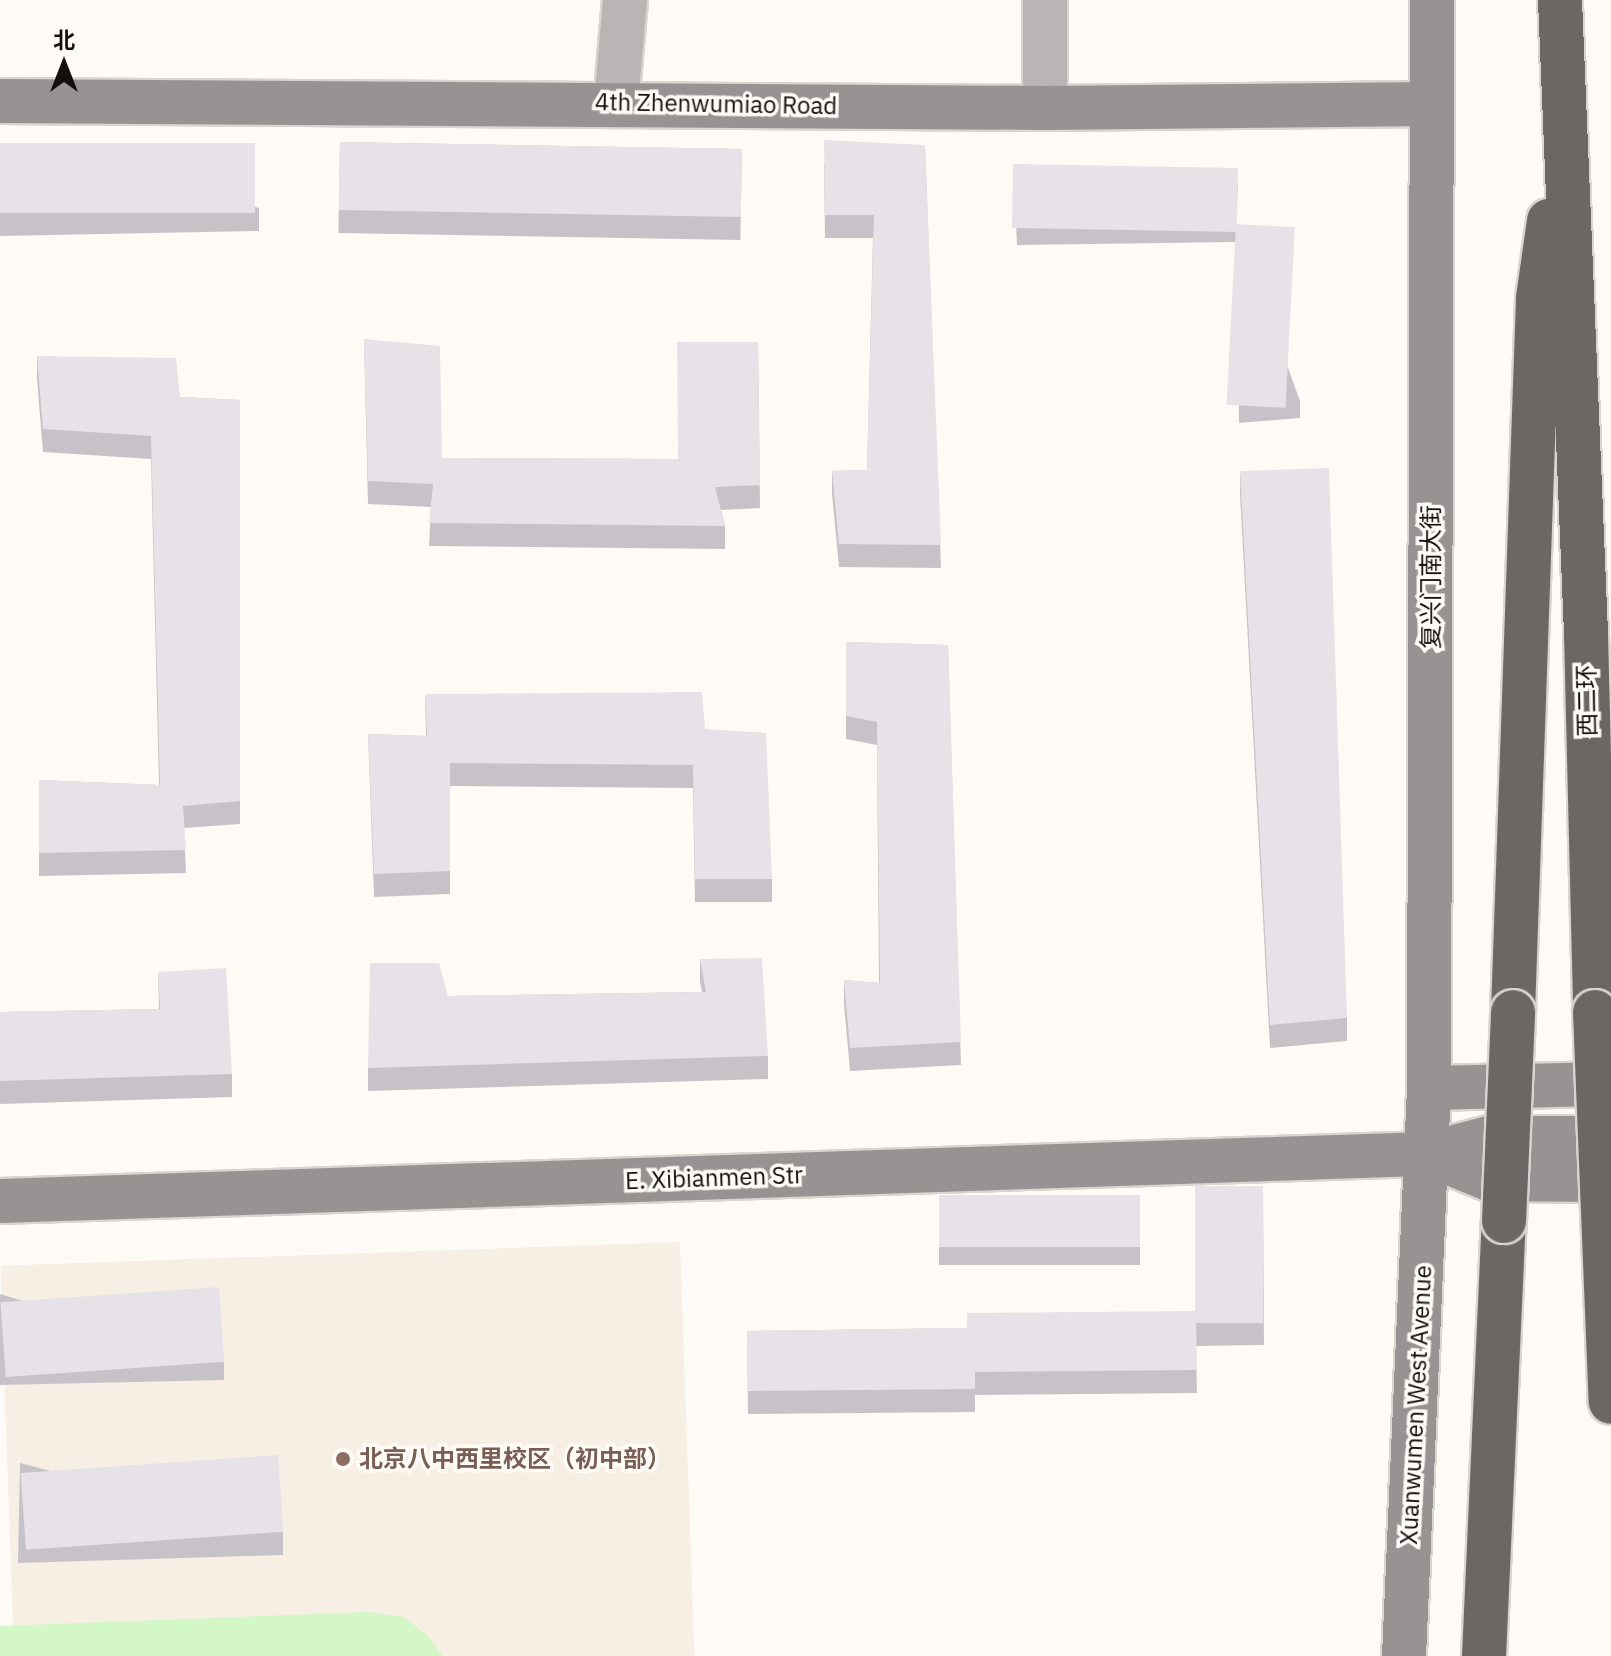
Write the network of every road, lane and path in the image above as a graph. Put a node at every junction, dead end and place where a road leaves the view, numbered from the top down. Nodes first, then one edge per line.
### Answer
1 (625, 0) edge
2 (1045, 0) edge
3 (1432, 0) edge
4 (1560, 0) edge
5 (1565, 99) junction
6 (0, 101) edge
7 (616, 103) junction
8 (1432, 104) junction
9 (1045, 108) junction
10 (1611, 1084) edge
11 (1429, 1088) junction
12 (1611, 1138) edge
13 (1428, 1154) junction
14 (1611, 1180) edge
15 (0, 1201) edge
16 (1611, 1402) edge
17 (1404, 1656) edge
18 (1484, 1656) edge

1 - 7 street
2 - 9 street
3 - 8 street, 复兴门南大街
4 - 5 highway, 西二环
5 - 16 highway, 西二环, bridge
5 - 18 highway, bridge
6 - 7 street, 4th Zhenwumiao Road
7 - 9 street, 4th Zhenwumiao Road
8 - 9 street, 4th Zhenwumiao Road
8 - 11 street, 复兴门南大街
10 - 11 street
11 - 13 street, 复兴门南大街
12 - 13 street
13 - 14 street
13 - 15 street, E. Xibianmen Str
13 - 17 street, Xuanwumen West Avenue

